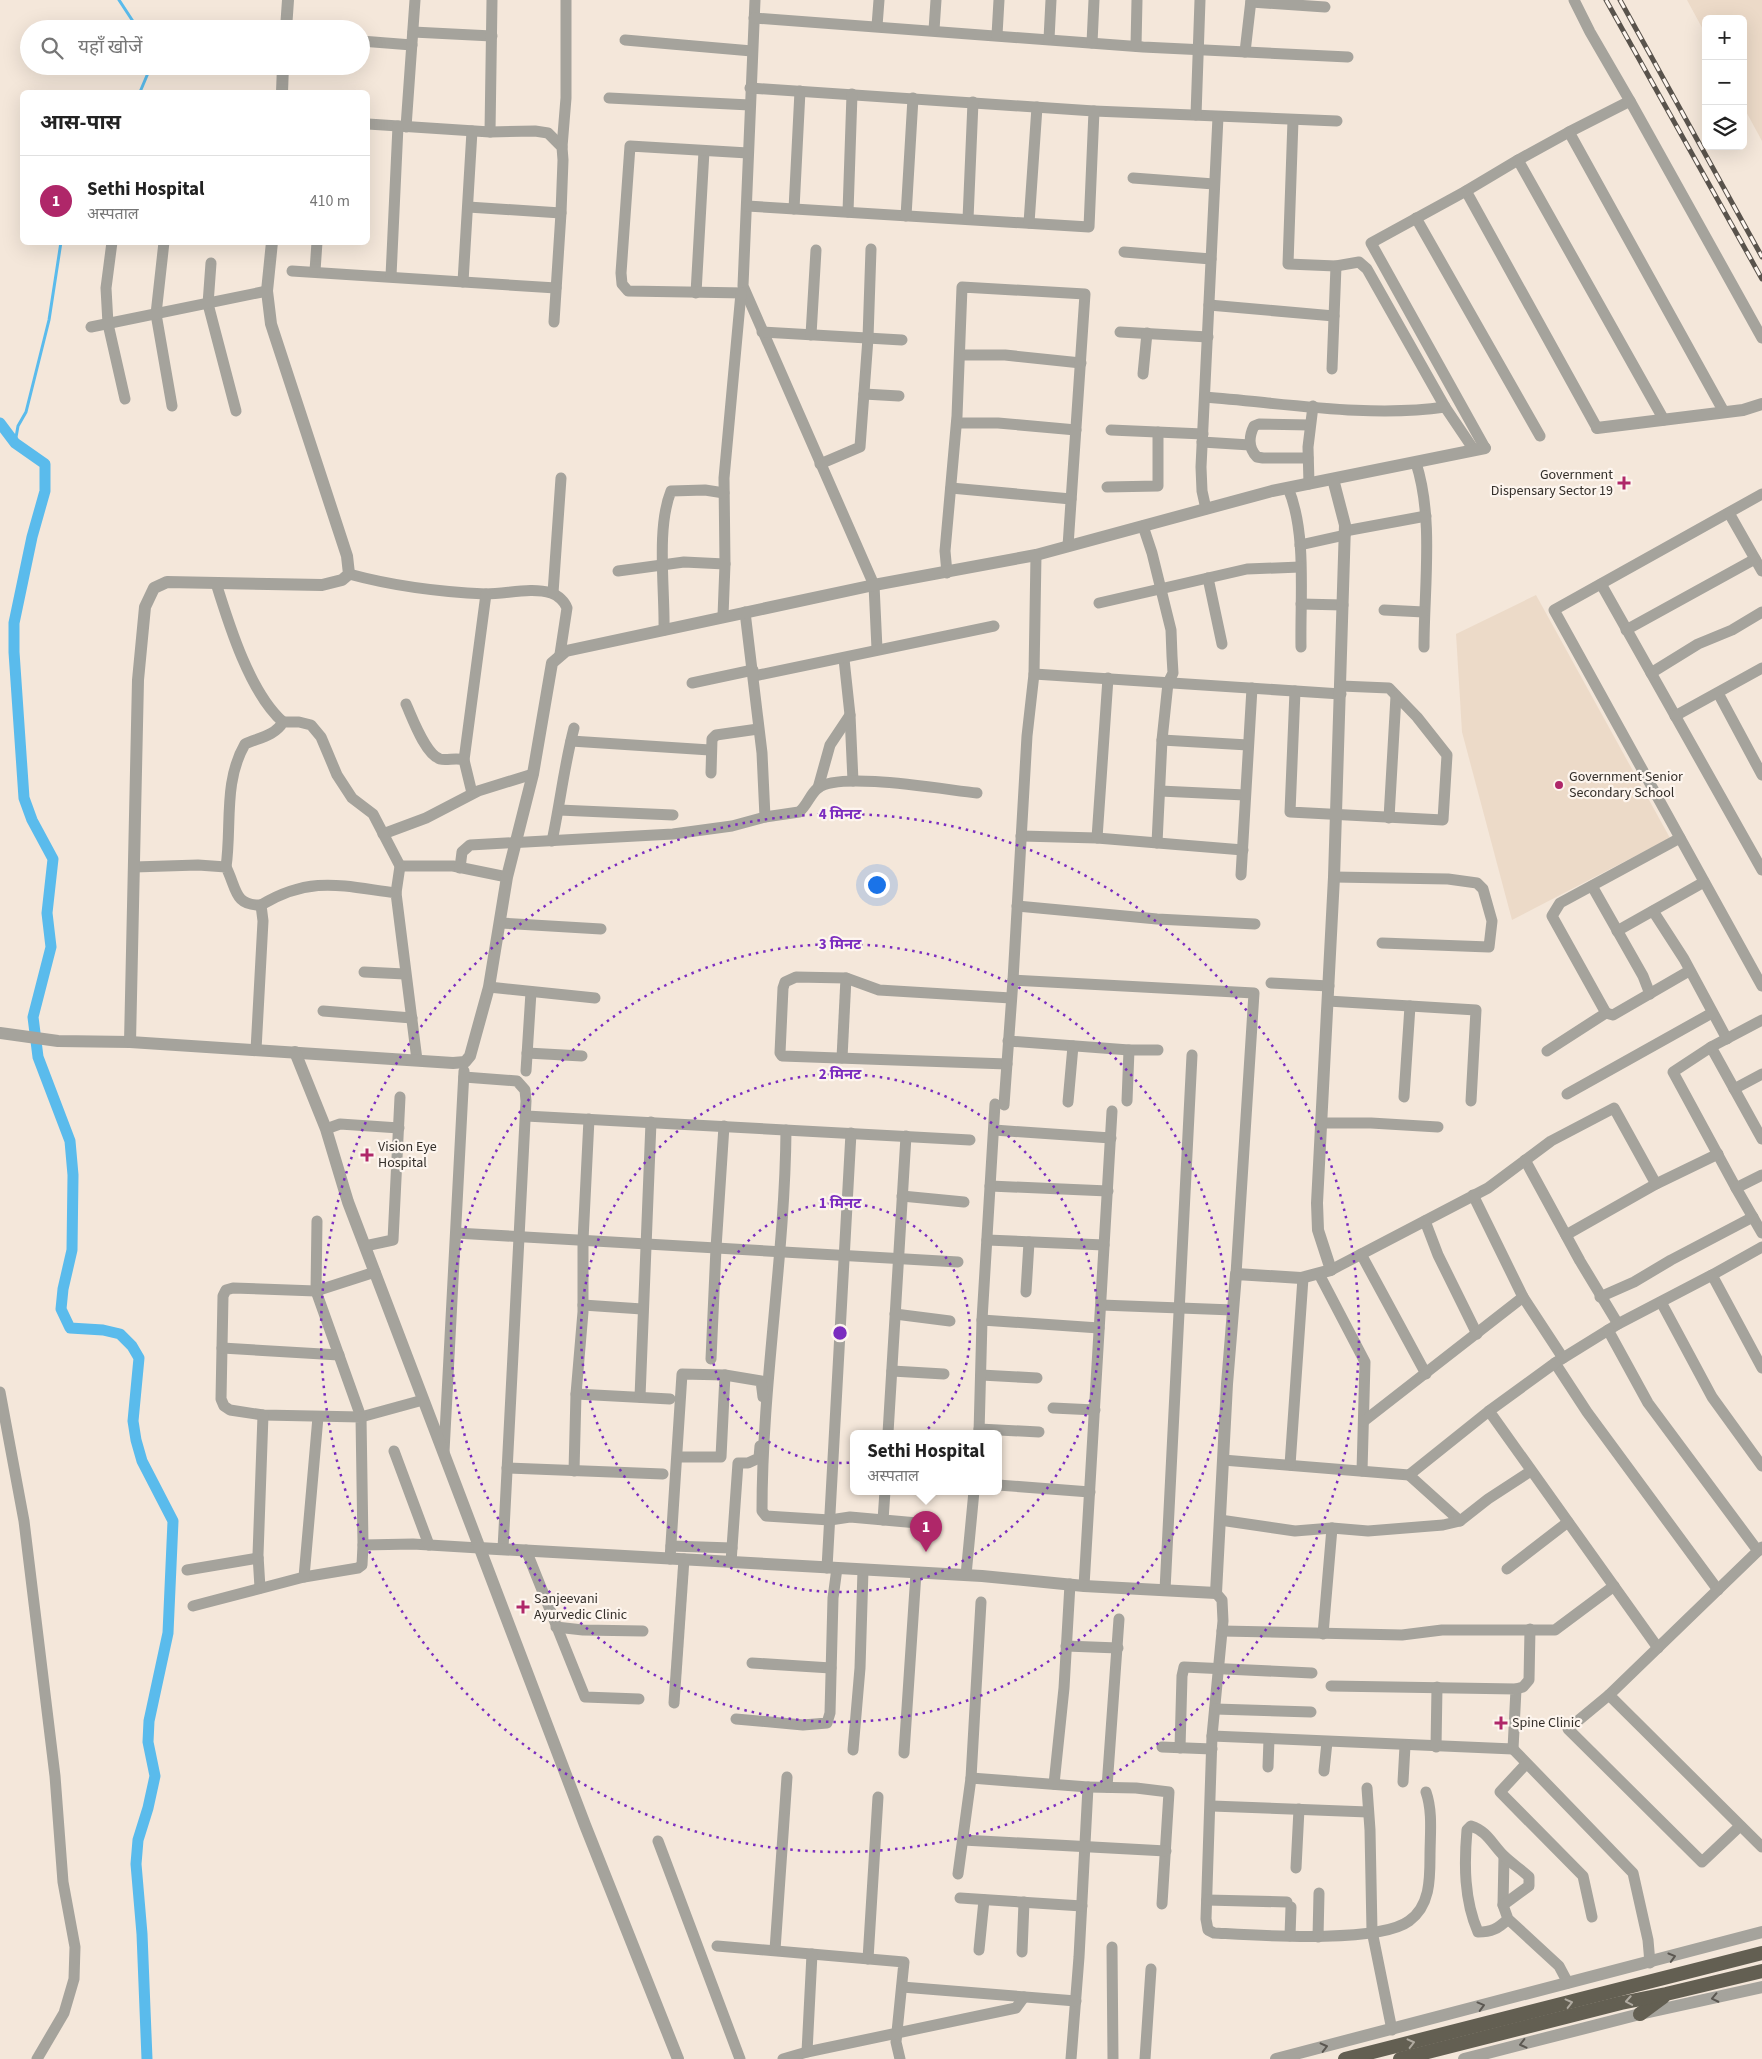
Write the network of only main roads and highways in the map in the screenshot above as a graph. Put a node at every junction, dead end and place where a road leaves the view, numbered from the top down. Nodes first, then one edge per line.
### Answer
1 (1759, 1951) edge
2 (1762, 1971) edge
3 (1666, 1994) junction
4 (1640, 2014) road end
5 (1345, 2059) edge
6 (1400, 2059) edge

5 -> 1 highway
2 - 3 highway
3 - 4 highway
3 -> 6 highway

